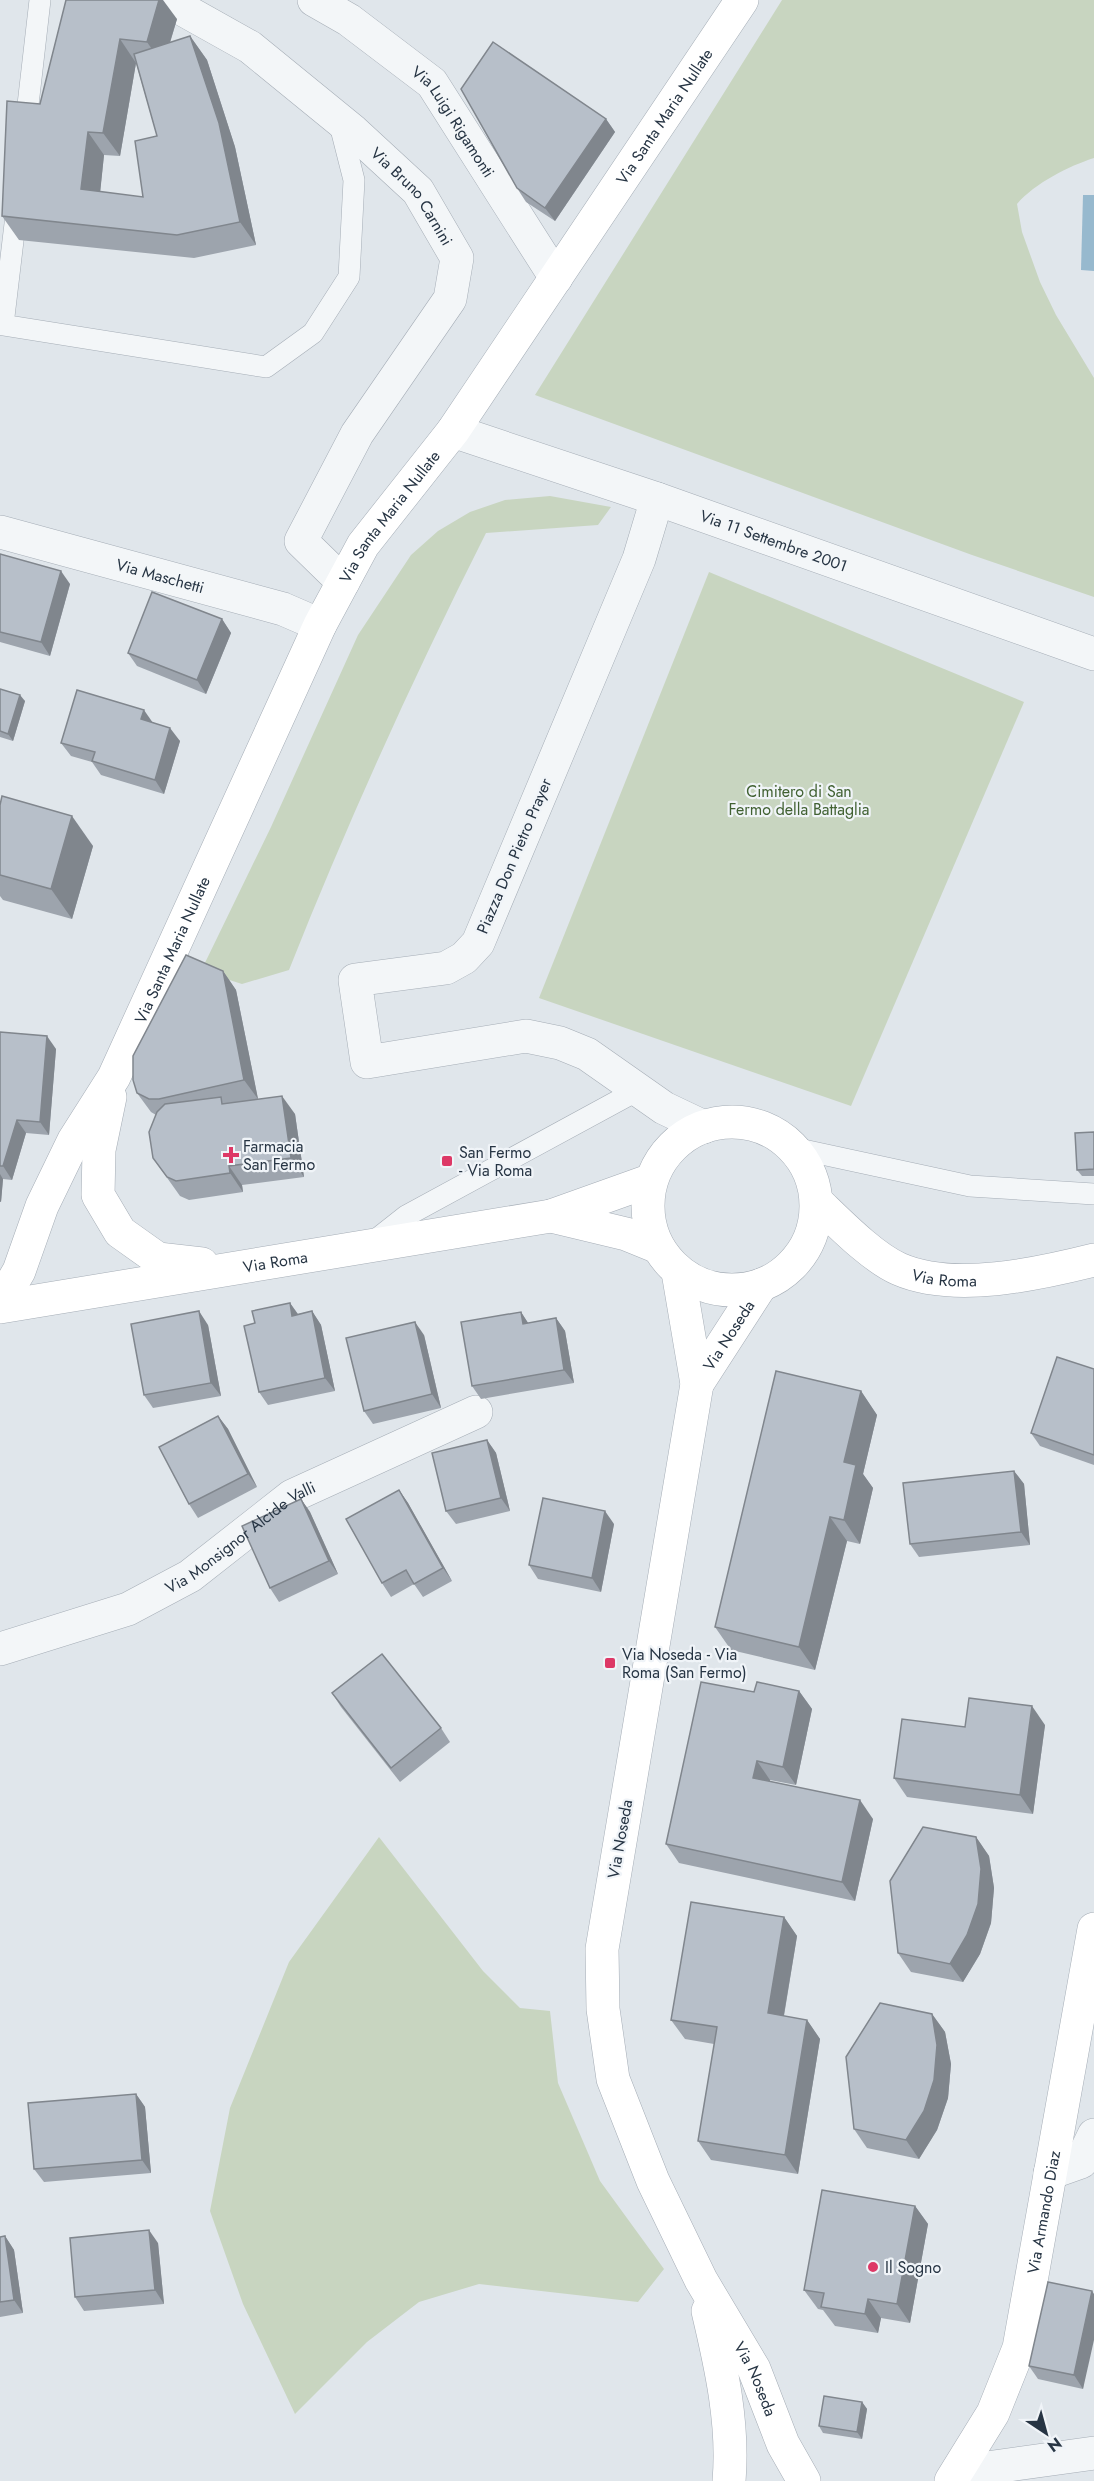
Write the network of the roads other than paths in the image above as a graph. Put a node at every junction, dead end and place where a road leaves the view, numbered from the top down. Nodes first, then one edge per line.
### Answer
1 (40, 0) edge
2 (166, 0) edge
3 (314, 0) edge
4 (742, 0) edge
5 (339, 120) junction
6 (23, 151) edge
7 (19, 186) edge
8 (556, 278) junction
9 (453, 432) junction
10 (657, 499) junction
11 (0, 532) edge
12 (343, 582) junction
13 (320, 625) junction
14 (1094, 654) edge
15 (114, 1077) junction
16 (638, 1090) junction
17 (704, 1127) junction
18 (794, 1148) junction
19 (650, 1181) junction
20 (1094, 1194) edge
21 (817, 1202) junction
22 (551, 1216) junction
23 (658, 1247) junction
24 (365, 1248) junction
25 (1094, 1260) edge
26 (242, 1268) junction
27 (678, 1272) junction
28 (761, 1285) junction
29 (0, 1305) edge
30 (697, 1384) junction
31 (476, 1412) dead end
32 (0, 1649) edge
33 (1094, 1929) edge
34 (1094, 2135) edge
35 (1050, 2173) junction
36 (701, 2280) junction
37 (1094, 2454) edge
38 (955, 2476) edge
39 (729, 2481) edge
40 (804, 2481) edge

1 - 6 lane
2 - 5 street, Via Bruno Carnini
3 - 8 street, Via Luigi Rigamonti
4 - 8 main road, Via Santa Maria Nullate
5 - 7 lane
5 - 12 street, Via Bruno Carnini
8 - 9 main road, Via Santa Maria Nullate
9 - 10 street, Via 11 Settembre 2001
9 - 12 main road, Via Santa Maria Nullate
10 - 14 street, Via 11 Settembre 2001
10 - 16 street, Piazza Don Pietro Prayer
11 - 13 street, Via Maschetti
12 - 13 main road, Via Santa Maria Nullate
13 - 15 main road, Via Santa Maria Nullate
15 - 26 main road, Via Santa Maria Nullate
15 - 29 main road, Via Santa Maria Nullate
16 - 17 street, Piazza Don Pietro Prayer
16 - 24 lane
17 - 18 main road
17 - 19 main road
18 - 20 lane
18 - 21 main road
19 - 22 main road, Via Roma
19 - 23 main road
21 - 25 main road, Via Roma
21 - 28 main road
22 - 23 main road, Via Roma
22 - 24 main road, Via Roma
23 - 27 main road
24 - 26 main road, Via Roma
26 - 29 main road, Via Roma
27 - 28 main road
27 - 30 main road, Via Noseda
28 - 30 main road, Via Noseda
30 - 36 main road, Via Noseda
31 - 32 street, Via Monsignor Alcide Valli
33 - 35 main road, Via Armando Diaz
34 - 35 street
35 - 38 main road, Via Armando Diaz
36 - 39 main road, Via Noseda
36 - 40 main road, Via Noseda
37 - 38 street

